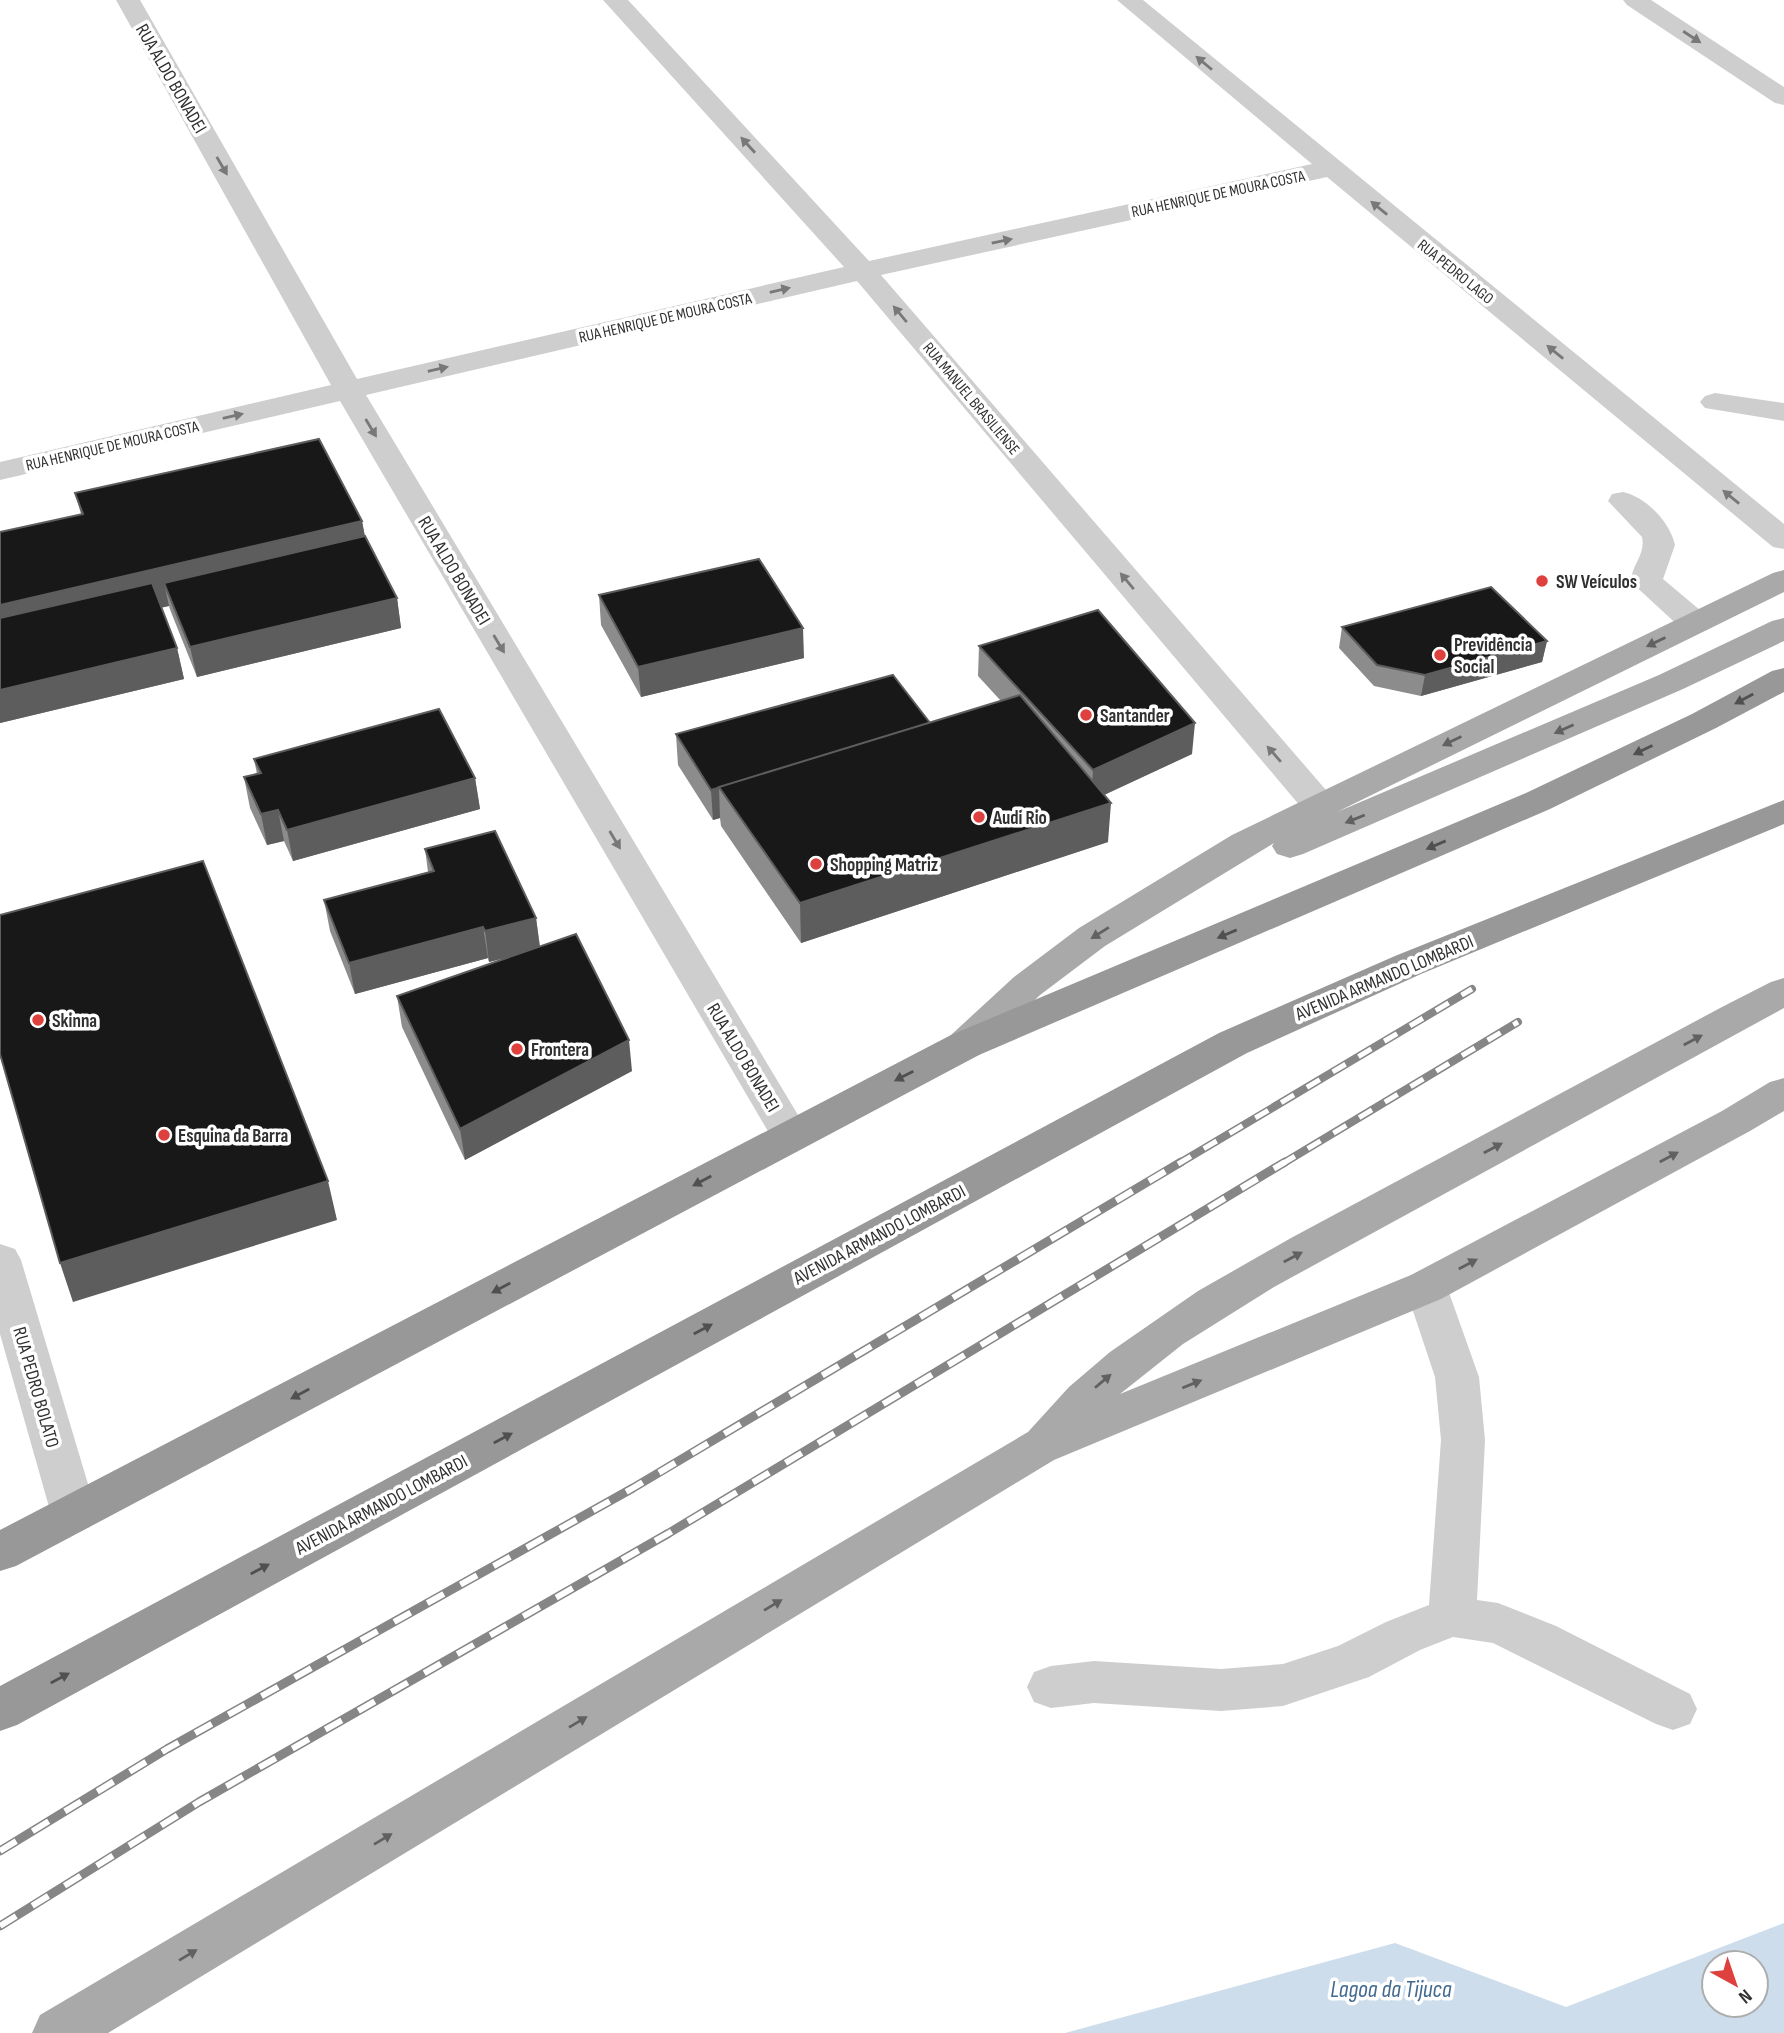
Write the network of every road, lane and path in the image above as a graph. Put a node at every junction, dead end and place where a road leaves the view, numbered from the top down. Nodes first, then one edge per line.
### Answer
1 (128, 0) edge
2 (615, 0) edge
3 (1129, 0) edge
4 (1635, 0) edge
5 (1784, 98) edge
6 (1331, 169) junction
7 (863, 271) junction
8 (348, 389) junction
9 (1715, 401) dead end
10 (1784, 412) edge
11 (0, 471) edge
12 (1623, 501) dead end
13 (1784, 540) edge
14 (1784, 580) edge
15 (1695, 623) junction
16 (1784, 628) edge
17 (1784, 678) edge
18 (1319, 805) junction
19 (1784, 811) edge
20 (1158, 897) junction
21 (1784, 991) edge
22 (965, 1045) junction
23 (1784, 1092) edge
24 (790, 1135) junction
25 (0, 1260) edge
26 (1426, 1287) junction
27 (1038, 1447) junction
28 (74, 1514) junction
29 (0, 1552) edge
30 (1452, 1617) junction
31 (1051, 1687) dead end
32 (1673, 1709) dead end
33 (0, 1710) edge
34 (59, 2033) edge

1 -> 8 street, RUA ALDO BONADEI
7 -> 2 street, RUA MANUEL BRASILIENSE
6 -> 3 street, RUA PEDRO LAGO
4 -> 5 street
7 -> 6 street, RUA HENRIQUE DE MOURA COSTA
13 -> 6 street, RUA PEDRO LAGO
8 -> 7 street, RUA HENRIQUE DE MOURA COSTA
18 -> 7 street, RUA MANUEL BRASILIENSE
11 -> 8 street, RUA HENRIQUE DE MOURA COSTA
8 -> 24 street, RUA ALDO BONADEI
9 - 10 street
12 - 15 street
14 - 15 main road
15 -> 18 main road
16 -> 20 main road
17 -> 22 highway
18 - 20 main road
33 -> 19 highway, AVENIDA ARMANDO LOMBARDI
20 -> 22 main road
27 -> 21 main road
22 -> 24 highway
26 -> 23 main road
24 -> 28 highway
25 - 28 street, RUA PEDRO BOLATO
27 -> 26 main road
26 - 30 street
34 -> 27 main road
28 - 29 highway
30 - 31 street
30 - 32 street

